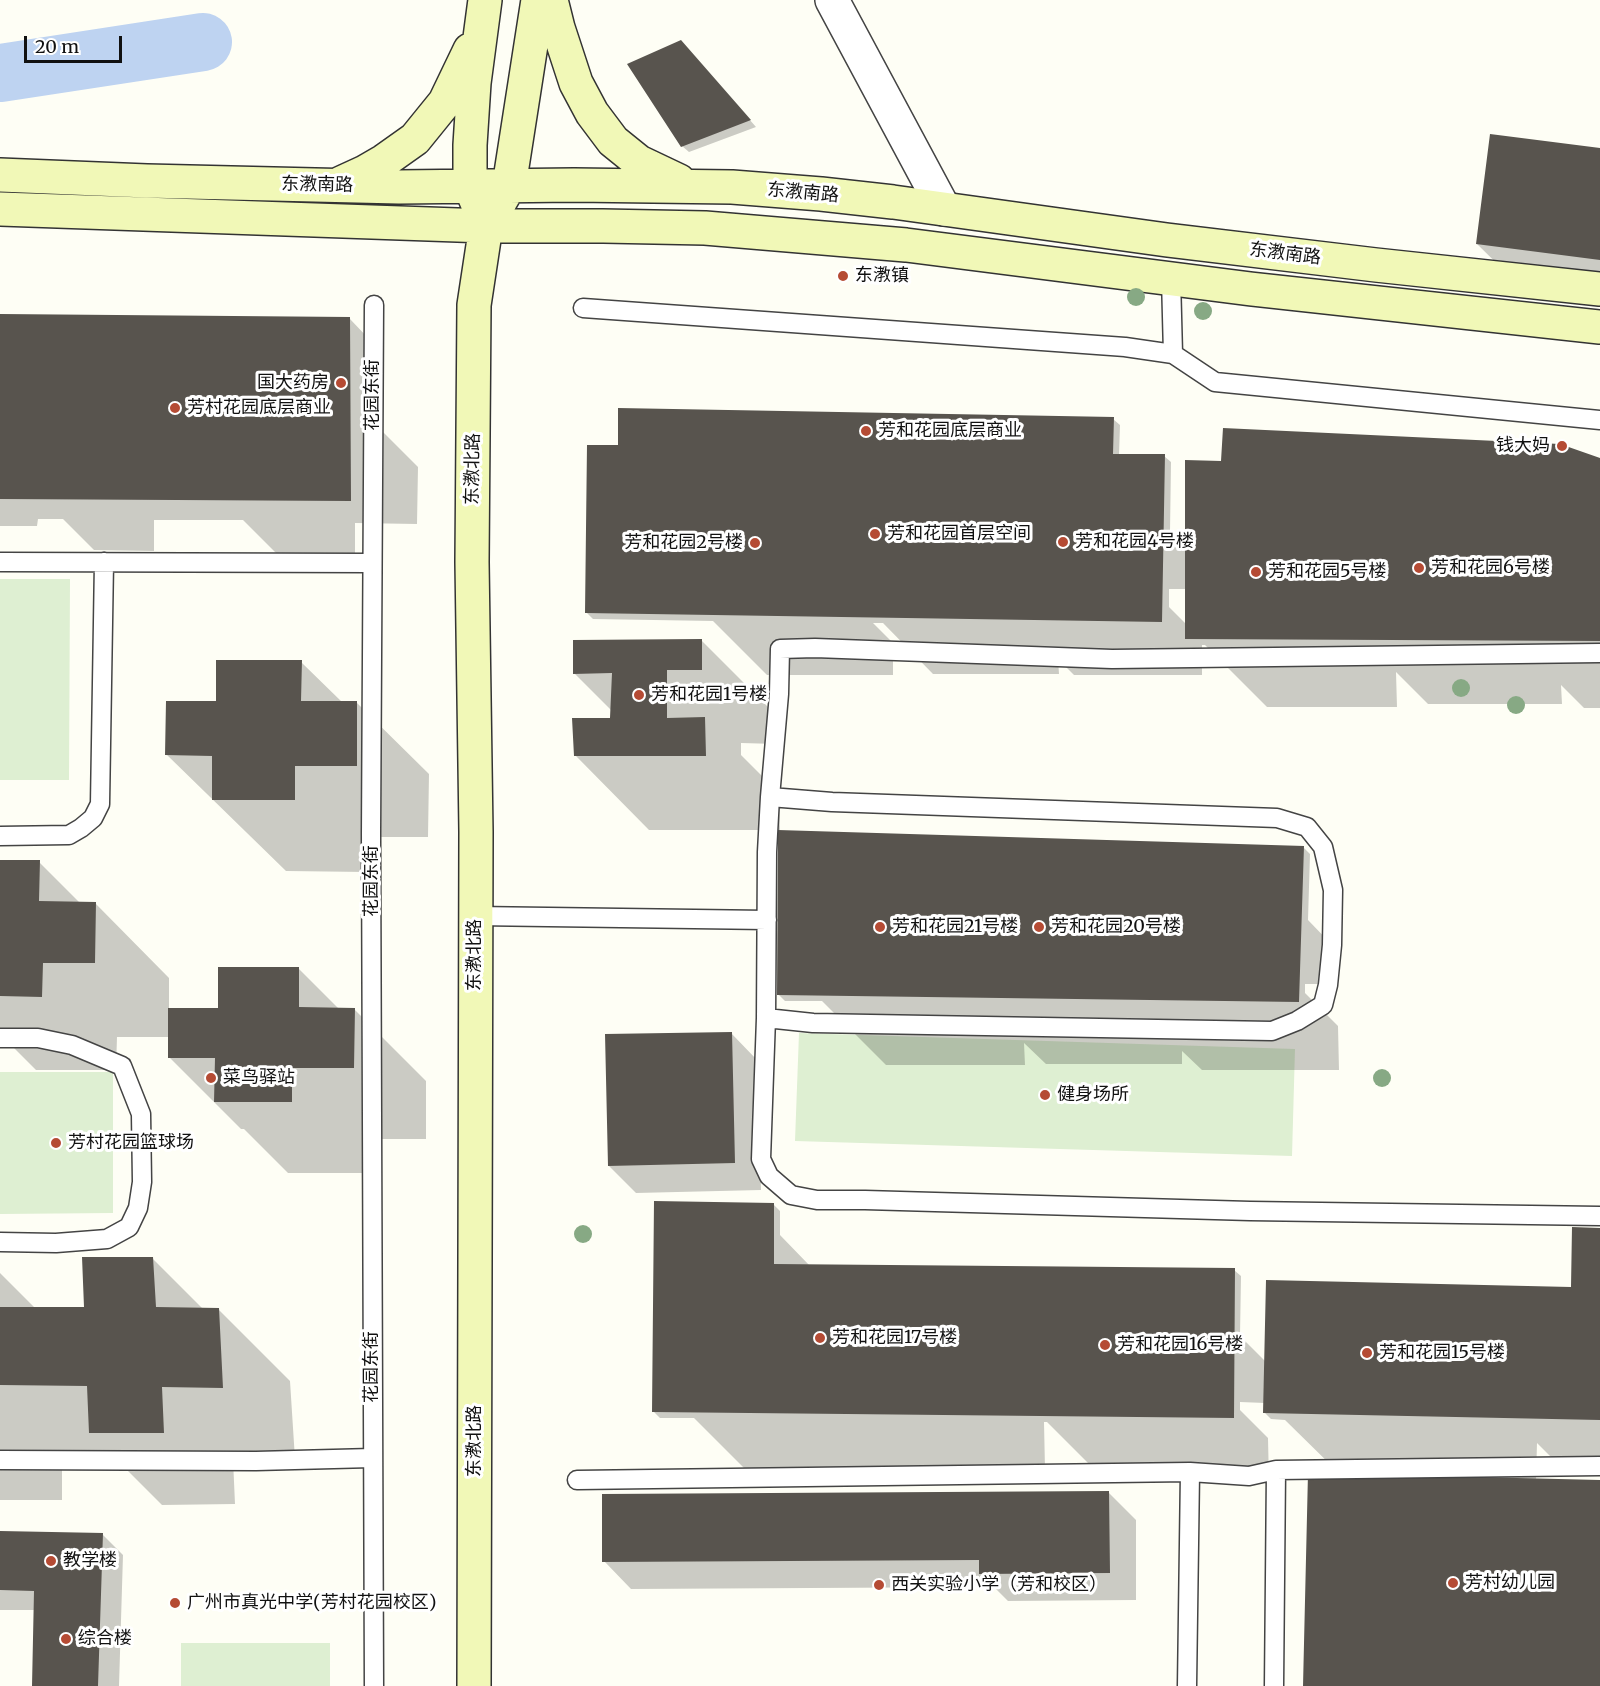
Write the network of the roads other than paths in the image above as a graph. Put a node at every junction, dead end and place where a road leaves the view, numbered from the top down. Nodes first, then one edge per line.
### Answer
1 (538, 0) edge
2 (551, 0) edge
3 (832, 0) edge
4 (483, 14) edge
5 (0, 176) edge
6 (334, 186) junction
7 (470, 186) junction
8 (509, 186) junction
9 (688, 186) junction
10 (0, 209) edge
11 (944, 209) junction
12 (486, 226) junction
13 (1171, 278) junction
14 (1600, 289) edge
15 (374, 305) dead end
16 (583, 308) dead end
17 (1600, 327) edge
18 (1173, 354) junction
19 (1600, 420) edge
20 (0, 562) edge
21 (104, 562) junction
22 (372, 563) junction
23 (1600, 653) edge
24 (770, 797) junction
25 (0, 836) edge
26 (475, 916) junction
27 (767, 920) junction
28 (766, 1018) junction
29 (0, 1038) edge
30 (1600, 1215) edge
31 (0, 1242) edge
32 (372, 1458) junction
33 (0, 1460) edge
34 (1600, 1466) edge
35 (1276, 1470) junction
36 (1190, 1472) junction
37 (577, 1480) dead end
38 (374, 1686) edge
39 (474, 1686) edge
40 (1187, 1686) edge
41 (1274, 1686) edge

1 - 8 street, 东漖北路
2 - 9 street
3 - 11 street
4 - 6 street
4 - 7 street
5 - 6 street, 东漖南路
6 - 7 street, 东漖南路
7 - 8 street, 东漖南路
7 - 12 street
8 - 9 street, 东漖南路
8 - 12 street, 东漖北路
9 - 11 street, 东漖南路
10 - 12 street, 东漖南路
11 - 14 street, 东漖南路
12 - 13 street, 东漖南路
12 - 26 street, 东漖北路
13 - 17 street, 东漖南路
13 - 18 lane
15 - 22 lane, 花园东街
16 - 18 lane
18 - 19 lane
20 - 21 lane
21 - 22 lane
21 - 25 lane
22 - 32 lane, 花园东街
23 - 24 lane
24 - 27 lane
24 - 28 lane
26 - 27 lane
26 - 39 street, 东漖北路
27 - 28 lane
28 - 30 lane
29 - 31 lane
32 - 33 lane
32 - 38 lane, 花园东街
34 - 35 lane
35 - 36 lane
35 - 41 lane
36 - 37 lane
36 - 40 lane

